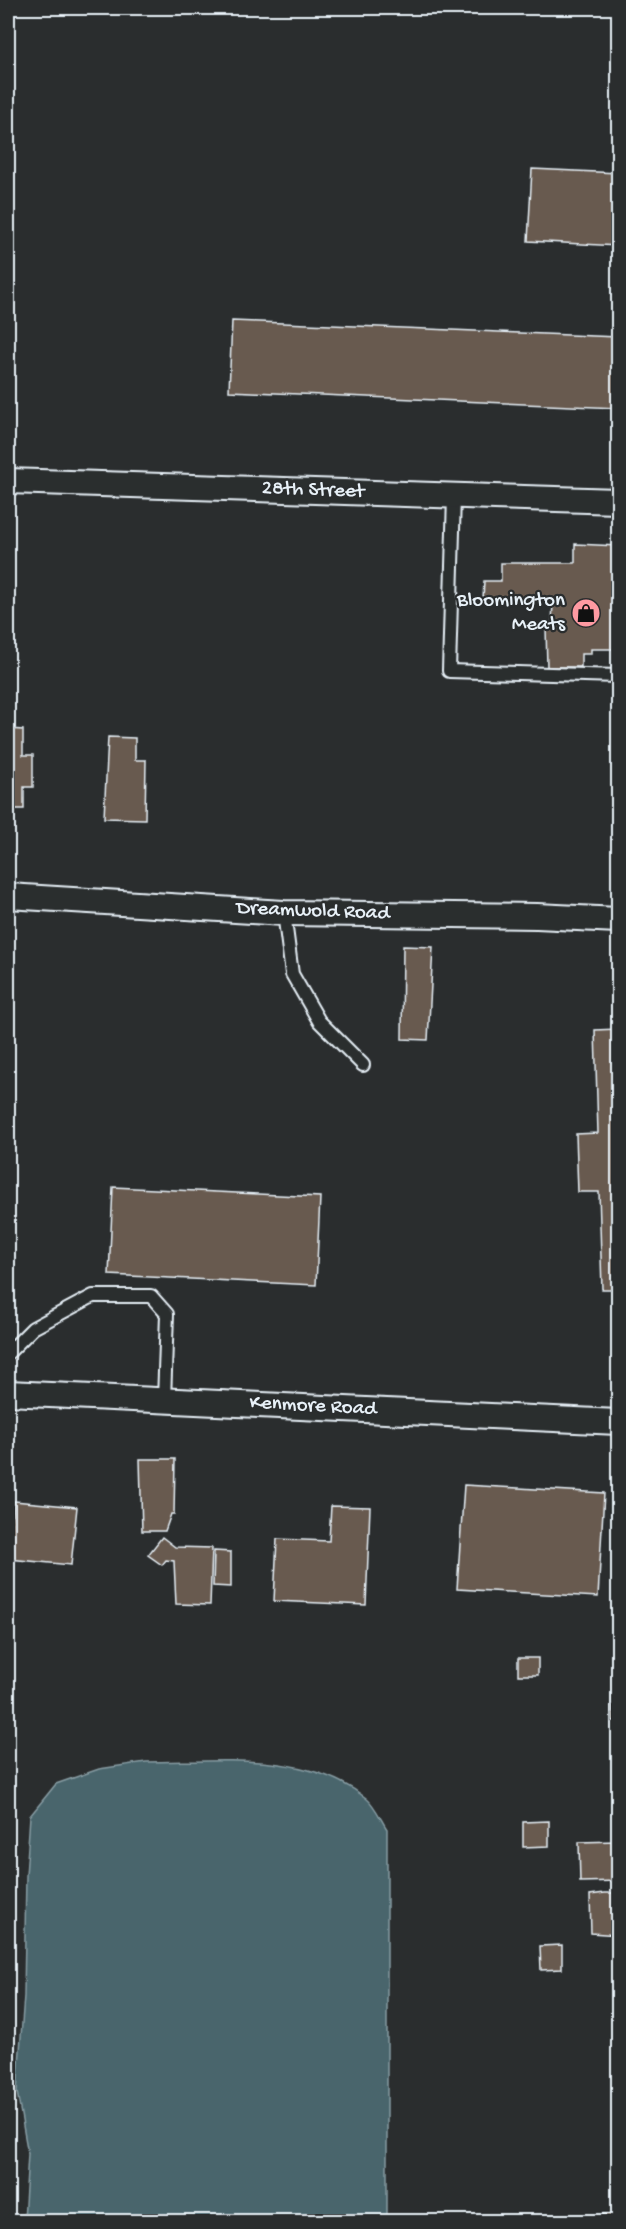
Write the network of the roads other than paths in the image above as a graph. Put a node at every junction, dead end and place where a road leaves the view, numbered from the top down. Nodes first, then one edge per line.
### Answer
1 (8, 481) edge
2 (454, 496) junction
3 (618, 501) edge
4 (618, 676) edge
5 (8, 896) edge
6 (284, 913) junction
7 (618, 920) edge
8 (363, 1065) dead end
9 (8, 1353) edge
10 (8, 1393) edge
11 (164, 1400) junction
12 (618, 1422) edge

1 - 2 street, 28th Street
2 - 3 street, 28th Street
2 - 4 lane
5 - 6 street, Dreamwold Road
6 - 7 street, Dreamwold Road
6 - 8 lane
9 - 11 lane
10 - 11 street, Kenmore Road
11 - 12 street, Kenmore Road

